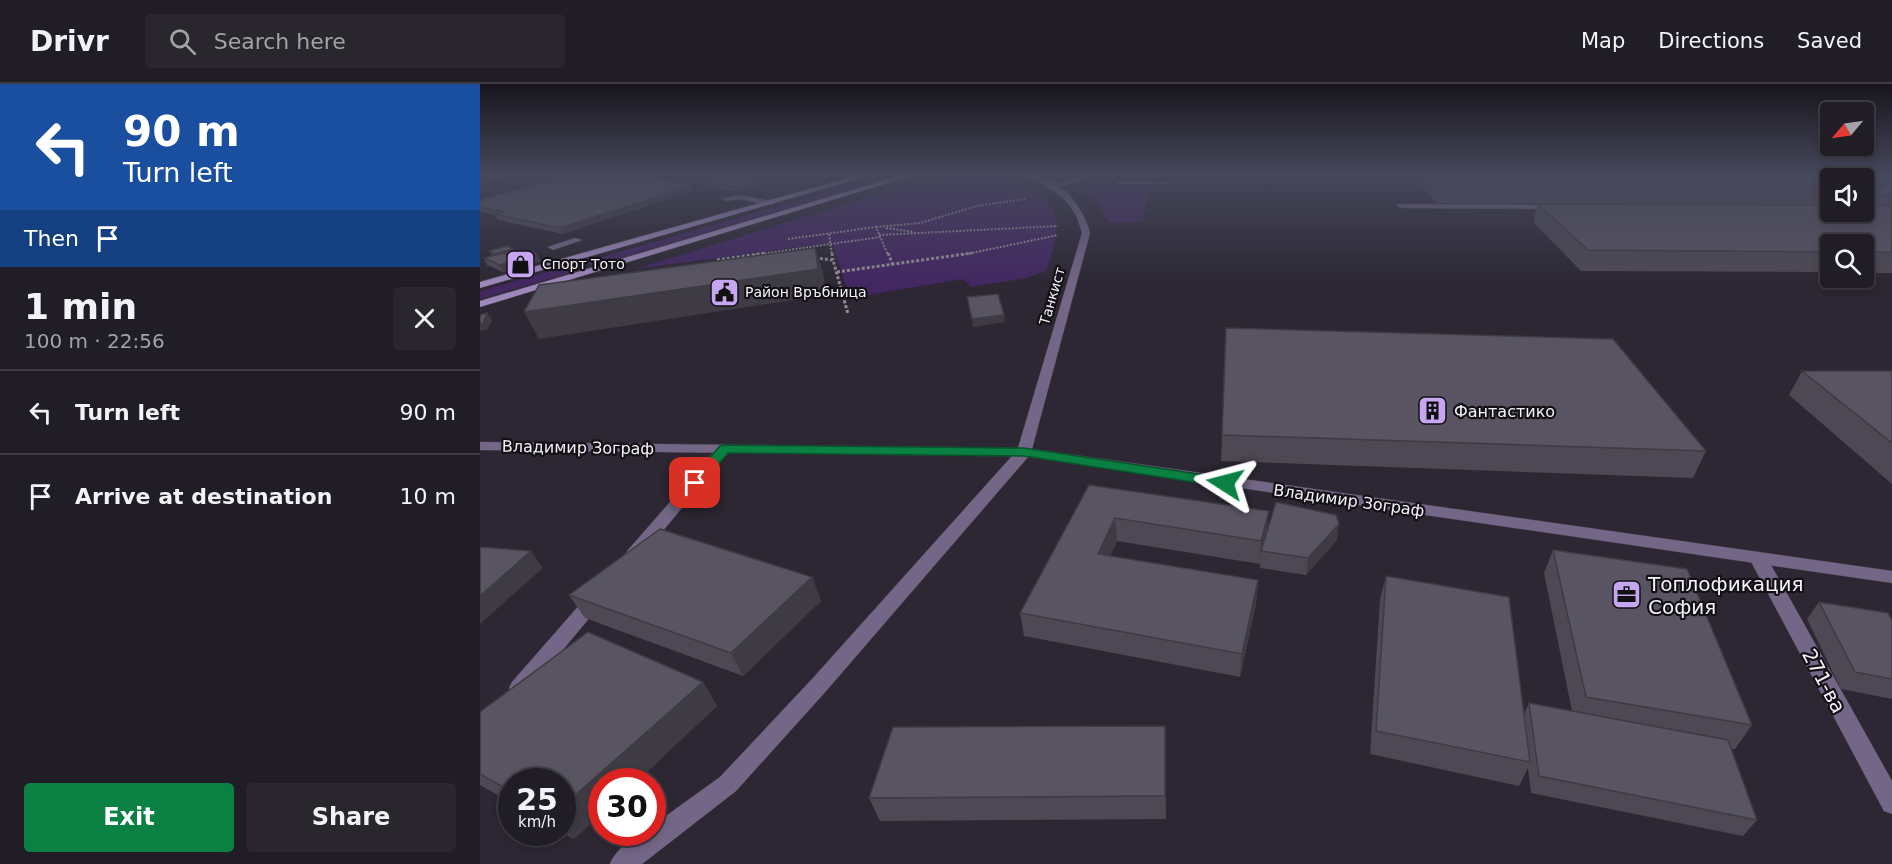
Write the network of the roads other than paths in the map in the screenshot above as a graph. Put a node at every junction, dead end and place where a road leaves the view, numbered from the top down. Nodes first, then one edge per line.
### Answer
1 (745, 210) edge
2 (793, 210) edge
3 (1078, 210) edge
4 (578, 240) dead end
5 (553, 247) dead end
6 (480, 285) edge
7 (480, 304) edge
8 (480, 446) edge
9 (724, 449) junction
10 (1024, 452) junction
11 (1758, 558) junction
12 (626, 563) edge
13 (1892, 576) edge
14 (603, 590) edge
15 (504, 705) edge
16 (1892, 803) edge
17 (622, 864) edge

1 - 6 street
2 - 7 street
3 - 10 street, Танкист
4 - 5 street
8 - 9 street, Владимир Зограф
9 - 10 street, Владимир Зограф
9 - 12 street
10 - 11 street, Владимир Зограф
10 - 17 street
11 - 13 street, Владимир Зограф
11 - 16 street, 271-ва
14 - 15 street

